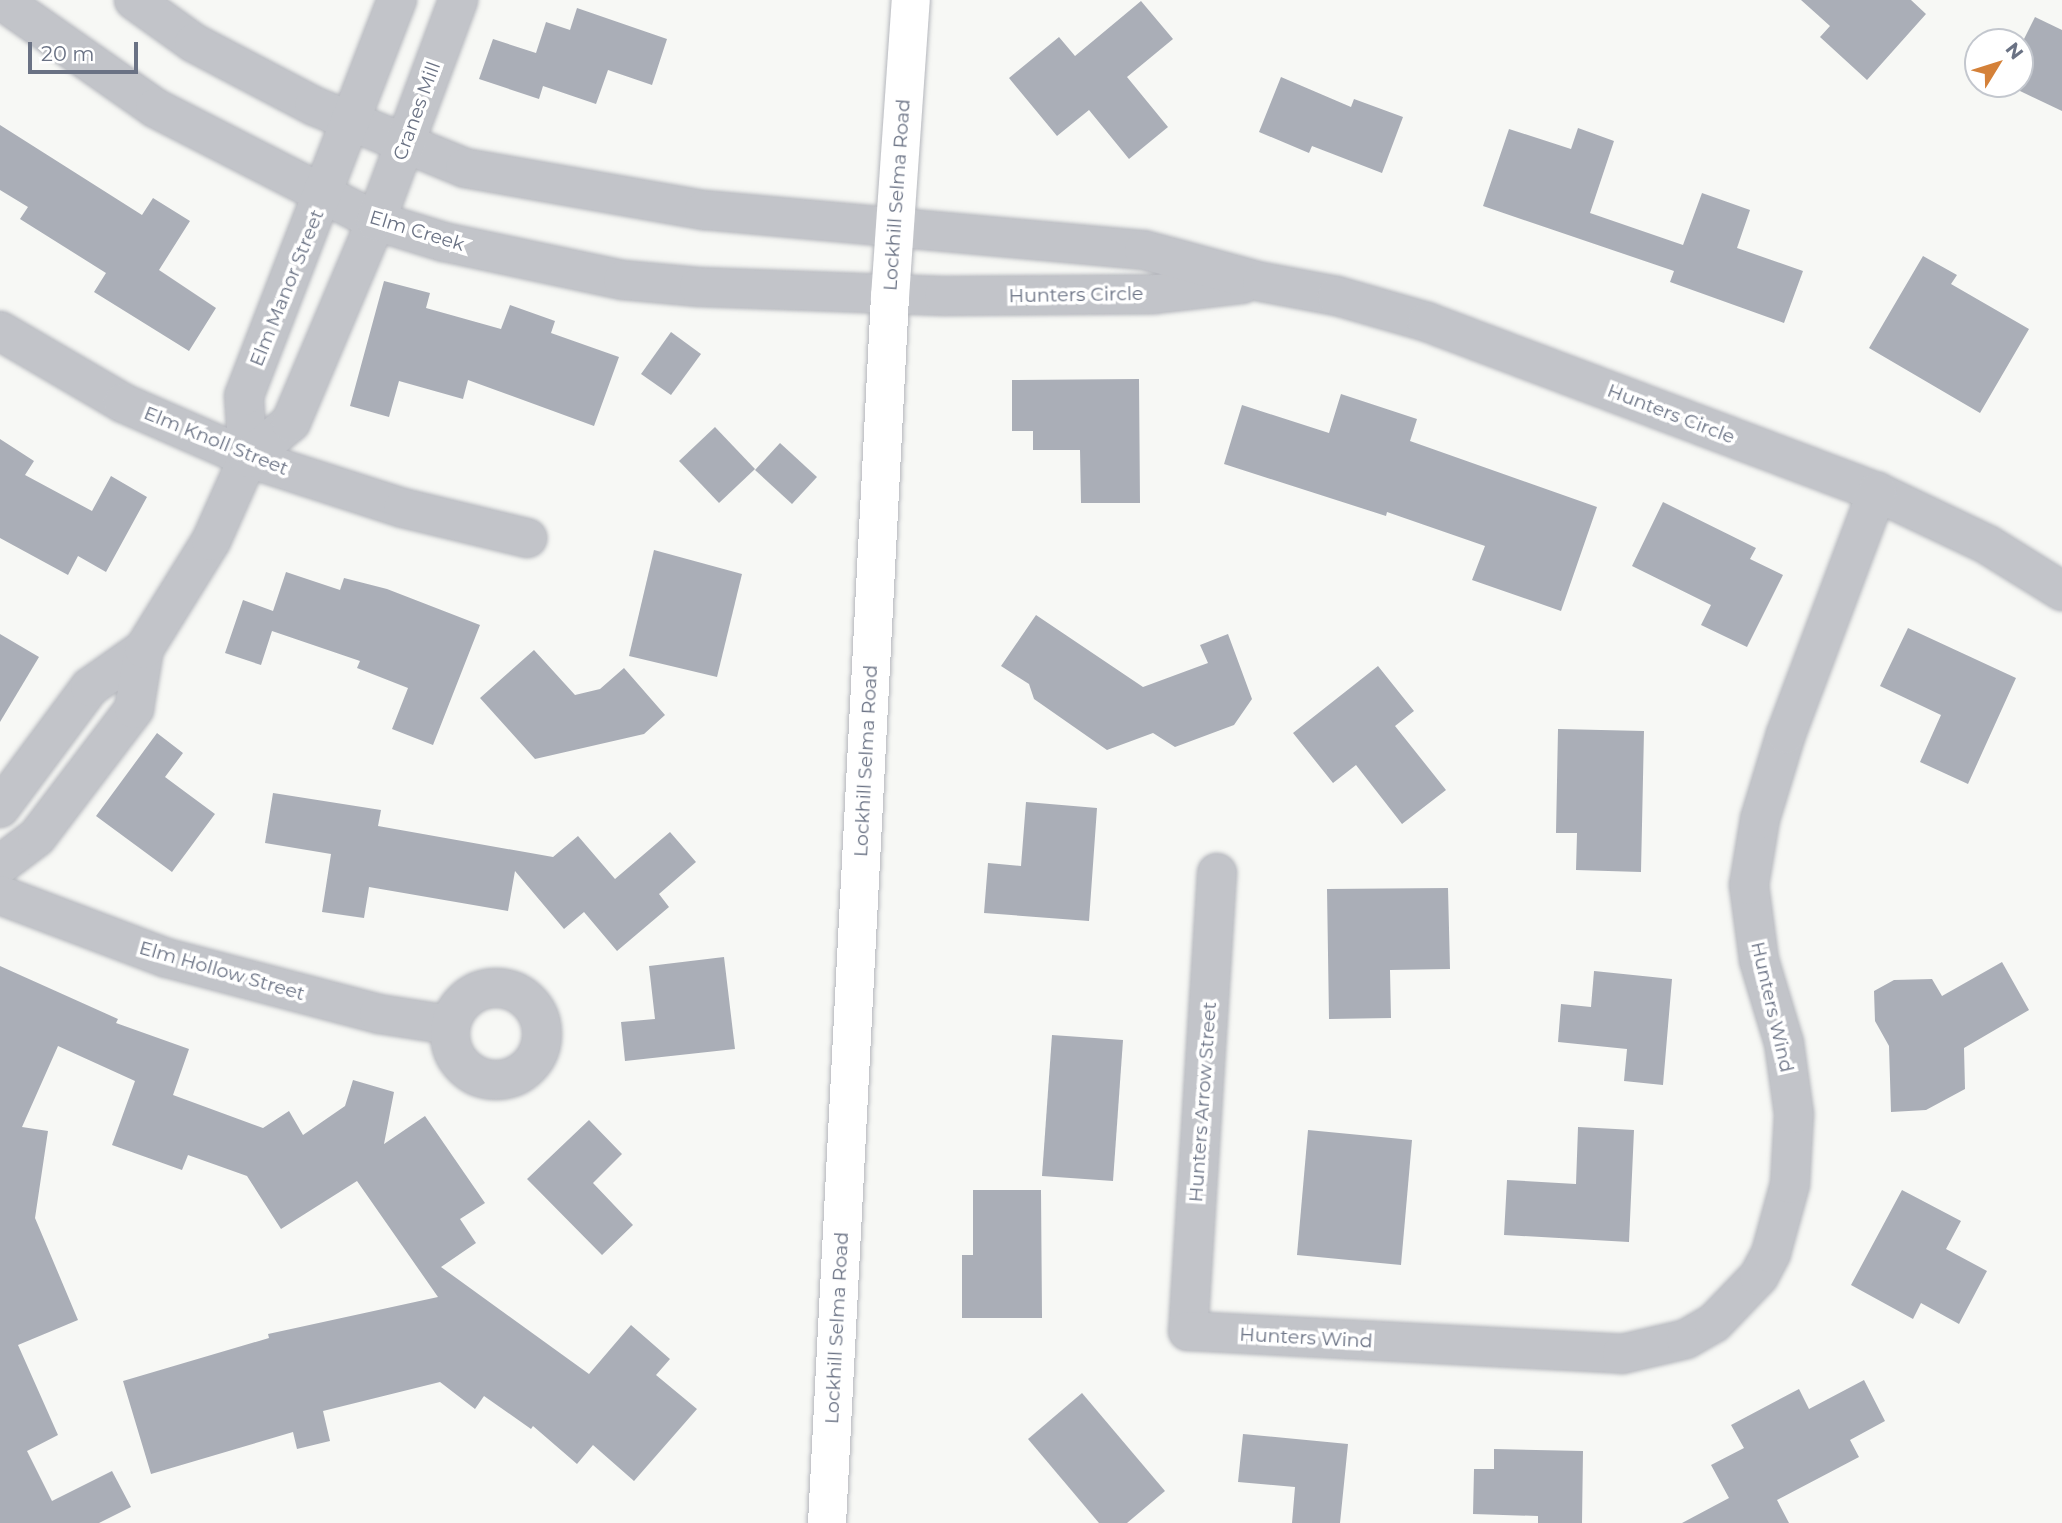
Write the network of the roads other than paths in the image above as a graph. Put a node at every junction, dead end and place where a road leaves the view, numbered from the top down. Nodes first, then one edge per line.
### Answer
1 (1, 0) edge
2 (134, 0) edge
3 (397, 0) edge
4 (458, 0) edge
5 (911, 0) edge
6 (348, 121) junction
7 (405, 145) junction
8 (324, 196) junction
9 (376, 221) junction
10 (896, 224) junction
11 (1262, 282) junction
12 (890, 297) junction
13 (0, 331) edge
14 (248, 458) junction
15 (1877, 492) junction
16 (527, 538) dead end
17 (2062, 591) edge
18 (144, 649) junction
19 (0, 808) edge
20 (0, 865) edge
21 (1217, 873) dead end
22 (0, 895) edge
23 (450, 1025) dead end
24 (1188, 1331) joint
25 (827, 1523) edge

1 - 8 street, Elm Creek
2 - 6 street
3 - 6 street
4 - 7 street, Cranes Mill
5 - 10 main road, Lockhill Selma Road
6 - 7 street
6 - 8 street, Elm Manor Street
7 - 9 street, Cranes Mill
7 - 10 street
8 - 9 street, Elm Creek
8 - 14 street, Elm Manor Street
9 - 12 street, Elm Creek
9 - 14 street, Elm Manor Street
10 - 11 street, Hunters Circle
10 - 12 main road, Lockhill Selma Road
11 - 12 street, Hunters Circle
11 - 15 street, Hunters Circle
12 - 25 main road, Lockhill Selma Road
13 - 14 street, Elm Knoll Street
14 - 16 street, Elm Knoll Street
14 - 18 street, Elm Manor Street
15 - 17 street, Hunters Circle
15 - 24 street, Hunters Wind
18 - 19 street, Elm Manor Street
18 - 20 street, Elm Manor Street
21 - 24 street, Hunters Arrow Street
22 - 23 street, Elm Hollow Street

